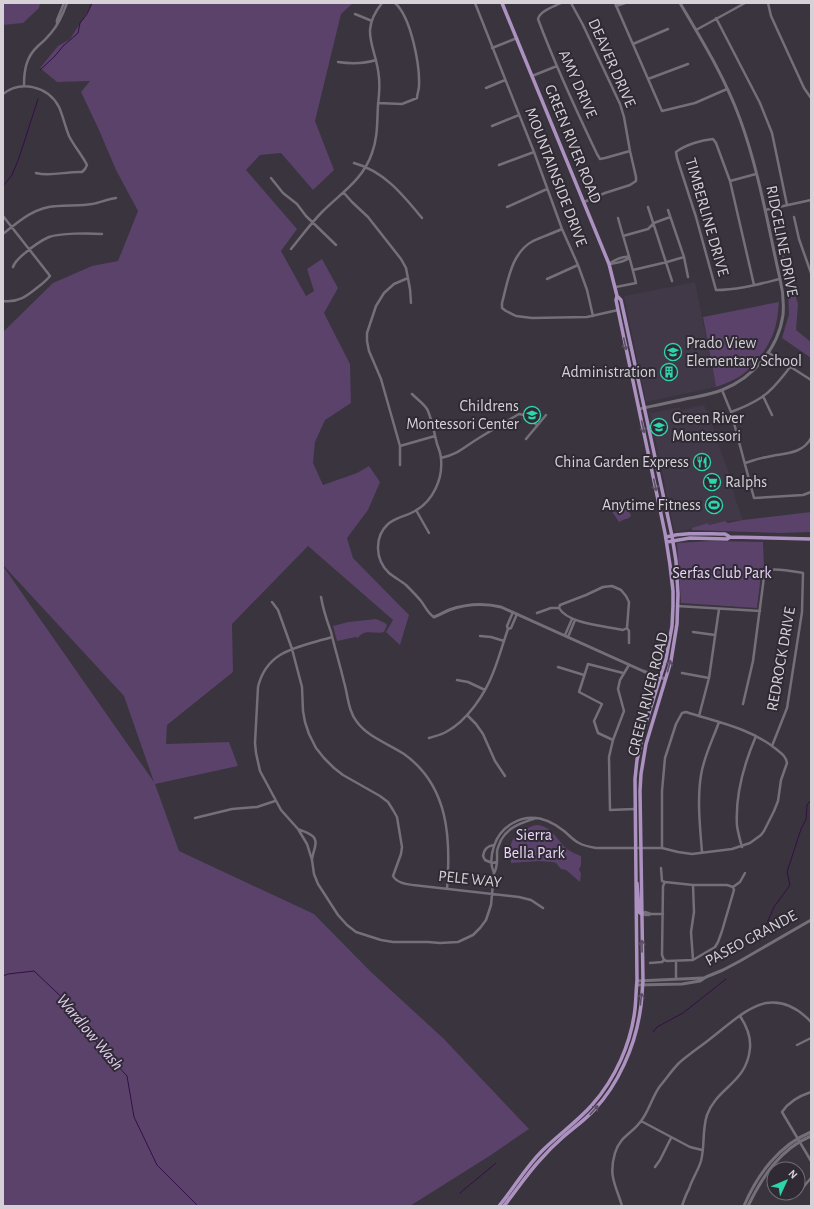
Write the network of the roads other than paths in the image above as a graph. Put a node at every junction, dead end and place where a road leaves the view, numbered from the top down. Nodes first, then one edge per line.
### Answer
1 (64, 3) edge
2 (67, 3) edge
3 (382, 3) edge
4 (395, 3) edge
5 (475, 3) edge
6 (502, 3) edge
7 (561, 3) edge
8 (571, 3) edge
9 (624, 3) edge
10 (680, 3) edge
11 (745, 3) edge
12 (768, 3) edge
13 (616, 5) edge
14 (356, 14) dead end
15 (716, 18) junction
16 (372, 21) junction
17 (57, 23) junction
18 (668, 29) dead end
19 (696, 30) junction
20 (517, 38) junction
21 (633, 44) junction
22 (492, 48) junction
23 (376, 60) junction
24 (338, 62) dead end
25 (688, 64) dead end
26 (557, 66) junction
27 (532, 76) junction
28 (648, 79) junction
29 (505, 80) junction
30 (24, 86) junction
31 (486, 88) dead end
32 (727, 89) junction
33 (3, 93) edge
34 (811, 98) edge
35 (378, 103) junction
36 (519, 115) junction
37 (492, 126) dead end
38 (630, 151) junction
39 (534, 152) junction
40 (354, 163) dead end
41 (499, 166) dead end
42 (366, 167) junction
43 (36, 173) dead end
44 (756, 174) junction
45 (271, 178) dead end
46 (730, 181) junction
47 (547, 189) junction
48 (344, 193) junction
49 (116, 198) dead end
50 (811, 200) edge
51 (584, 202) junction
52 (787, 205) junction
53 (507, 207) dead end
54 (648, 207) dead end
55 (668, 210) dead end
56 (765, 210) junction
57 (3, 216) edge
58 (794, 216) dead end
59 (670, 217) junction
60 (422, 218) dead end
61 (618, 218) dead end
62 (313, 222) junction
63 (654, 224) junction
64 (11, 227) junction
65 (562, 229) junction
66 (3, 234) edge
67 (102, 234) dead end
68 (623, 236) junction
69 (336, 245) dead end
70 (291, 249) dead end
71 (29, 250) junction
72 (630, 257) junction
73 (684, 257) junction
74 (667, 262) junction
75 (609, 264) junction
76 (810, 264) edge
77 (578, 265) junction
78 (13, 267) dead end
79 (633, 270) junction
80 (811, 273) edge
81 (688, 277) dead end
82 (408, 278) junction
83 (547, 278) dead end
84 (780, 279) junction
85 (672, 281) dead end
86 (754, 285) junction
87 (616, 287) junction
88 (617, 296) junction
89 (3, 301) edge
90 (411, 303) dead end
91 (618, 310) junction
92 (593, 316) junction
93 (624, 316) junction
94 (769, 353) junction
95 (628, 358) junction
96 (634, 360) junction
97 (791, 366) junction
98 (811, 380) edge
99 (722, 390) junction
100 (412, 394) dead end
101 (763, 396) junction
102 (644, 408) junction
103 (639, 409) junction
104 (731, 412) junction
105 (546, 414) dead end
106 (772, 415) dead end
107 (537, 425) junction
108 (435, 436) junction
109 (811, 438) edge
110 (526, 439) dead end
111 (400, 446) junction
112 (441, 458) junction
113 (745, 463) junction
114 (400, 465) dead end
115 (811, 492) edge
116 (416, 510) junction
117 (429, 533) dead end
118 (672, 536) junction
119 (730, 537) junction
120 (811, 539) edge
121 (666, 540) junction
122 (672, 541) junction
123 (321, 597) dead end
124 (272, 602) dead end
125 (673, 606) junction
126 (678, 606) junction
127 (559, 608) junction
128 (719, 609) junction
129 (760, 611) junction
130 (513, 612) junction
131 (537, 613) dead end
132 (517, 614) junction
133 (434, 617) joint
134 (574, 620) junction
135 (627, 628) junction
136 (508, 629) junction
137 (693, 632) dead end
138 (715, 635) junction
139 (480, 636) dead end
140 (566, 636) junction
141 (332, 637) junction
142 (504, 641) junction
143 (629, 643) dead end
144 (292, 649) junction
145 (629, 665) junction
146 (558, 667) dead end
147 (682, 673) dead end
148 (623, 674) junction
149 (584, 675) junction
150 (660, 677) junction
151 (709, 678) junction
152 (666, 679) junction
153 (457, 680) dead end
154 (485, 690) junction
155 (744, 704) dead end
156 (467, 715) junction
157 (699, 716) junction
158 (719, 722) junction
159 (756, 736) junction
160 (429, 738) dead end
161 (612, 740) junction
162 (772, 746) junction
163 (505, 776) dead end
164 (275, 801) junction
165 (635, 809) junction
166 (195, 818) dead end
167 (536, 818) junction
168 (298, 829) junction
169 (494, 845) junction
170 (742, 847) junction
171 (636, 848) junction
172 (641, 848) junction
173 (662, 848) junction
174 (702, 852) junction
175 (312, 860) junction
176 (497, 862) junction
177 (492, 863) junction
178 (661, 868) dead end
179 (494, 873) junction
180 (745, 873) dead end
181 (635, 876) junction
182 (665, 882) junction
183 (693, 885) junction
184 (733, 887) junction
185 (447, 889) junction
186 (493, 893) junction
187 (543, 908) dead end
188 (642, 914) junction
189 (651, 914) dead end
190 (663, 914) junction
191 (811, 920) edge
192 (664, 960) junction
193 (693, 960) junction
194 (676, 961) junction
195 (650, 963) dead end
196 (703, 978) junction
197 (676, 979) junction
198 (637, 983) junction
199 (643, 983) junction
200 (740, 1016) junction
201 (811, 1022) edge
202 (811, 1038) edge
203 (796, 1045) dead end
204 (811, 1092) edge
205 (641, 1121) junction
206 (811, 1132) edge
207 (811, 1136) edge
208 (671, 1138) junction
209 (799, 1140) junction
210 (702, 1150) junction
211 (811, 1161) edge
212 (655, 1167) dead end
213 (499, 1206) edge
214 (504, 1206) edge
215 (622, 1206) edge
216 (682, 1206) edge
217 (744, 1206) edge
218 (748, 1206) edge

1 - 17 street
2 - 17 street
3 - 16 street
4 - 35 street
5 - 22 street, MOUNTAINSIDE DRIVE
6 - 20 main road, GREEN RIVER ROAD
7 - 26 street, AMY DRIVE
8 - 38 street, DEAVER DRIVE
9 - 13 street
10 - 19 street, RIDGELINE DRIVE
11 - 15 street
12 - 34 street
13 - 21 street
14 - 16 street
15 - 19 street
15 - 52 street
16 - 23 street
17 - 30 street
18 - 21 street
19 - 32 street, RIDGELINE DRIVE
20 - 22 street
20 - 27 main road, GREEN RIVER ROAD
21 - 28 street
22 - 29 street, MOUNTAINSIDE DRIVE
23 - 24 street
23 - 35 street
25 - 28 street
26 - 27 street
26 - 38 street, AMY DRIVE
27 - 51 main road, GREEN RIVER ROAD
28 - 32 street
29 - 31 street
29 - 36 street, MOUNTAINSIDE DRIVE
30 - 33 street
30 - 43 street
32 - 44 street, RIDGELINE DRIVE
35 - 42 street
36 - 37 street
36 - 39 street, MOUNTAINSIDE DRIVE
38 - 51 street, DEAVER DRIVE
39 - 41 street
39 - 47 street, MOUNTAINSIDE DRIVE
40 - 42 street
42 - 48 street
42 - 60 street
44 - 46 street
44 - 56 street, RIDGELINE DRIVE
45 - 62 street
46 - 86 street
46 - 86 street, TIMBERLINE DRIVE
47 - 53 street
47 - 65 street, MOUNTAINSIDE DRIVE
48 - 62 street
48 - 82 street
49 - 64 street
50 - 52 street
51 - 75 main road, GREEN RIVER ROAD
52 - 56 street
54 - 63 street
55 - 59 street
56 - 84 street, RIDGELINE DRIVE
57 - 64 street
58 - 76 street
59 - 63 street
59 - 73 street
61 - 68 street
62 - 69 street
62 - 70 street
63 - 68 street
63 - 74 street
64 - 66 street
64 - 71 street
65 - 77 street, MOUNTAINSIDE DRIVE
65 - 92 street
67 - 71 street
68 - 72 street
71 - 78 street
71 - 89 street
72 - 75 street
72 - 79 street
73 - 74 street
73 - 81 street
74 - 79 street
74 - 85 street
75 - 87 main road, GREEN RIVER ROAD
76 - 80 street
77 - 83 street
77 - 92 street, MOUNTAINSIDE DRIVE
79 - 87 street
82 - 90 street
82 - 111 street
84 - 86 street
84 - 94 street, RIDGELINE DRIVE
87 - 88 main road, GREEN RIVER ROAD
88 - 91 main road, GREEN RIVER ROAD
88 - 93 main road, GREEN RIVER ROAD
91 - 92 street
91 - 93 main road
91 -> 95 main road, GREEN RIVER ROAD
93 - 96 main road, GREEN RIVER ROAD
94 - 97 street
94 - 99 street, RIDGELINE DRIVE
95 - 96 main road
95 - 103 main road, GREEN RIVER ROAD
96 - 102 main road, GREEN RIVER ROAD
97 - 98 street
97 - 101 street
99 - 102 street, RIDGELINE DRIVE
99 - 104 street
100 - 108 street
101 - 104 street
101 - 106 street
102 - 103 street, RIDGELINE DRIVE
102 - 118 main road, GREEN RIVER ROAD
103 -> 121 main road, GREEN RIVER ROAD
104 - 113 street
105 - 107 street
107 - 110 street
107 - 112 street
108 - 111 street
108 - 112 street
109 - 113 street
111 - 114 street
112 - 116 street
113 - 115 street
116 - 117 street
116 - 133 street
118 - 119 main road
118 - 121 main road
118 - 122 main road, GREEN RIVER ROAD
119 - 120 main road
119 - 122 main road
121 - 122 main road
121 - 125 main road, GREEN RIVER ROAD
122 - 126 main road, GREEN RIVER ROAD
123 - 141 street
124 - 144 street
125 - 126 street
125 - 150 main road, GREEN RIVER ROAD
126 - 128 street
152 -> 126 main road, GREEN RIVER ROAD
127 - 131 street
127 - 134 street
127 - 135 street
128 - 129 street
128 - 138 street
129 - 155 street
129 - 162 street, REDROCK DRIVE
130 - 132 street
130 - 133 street
130 - 136 street
132 - 136 street
132 - 140 street
134 - 135 street
134 - 140 street
135 - 143 street
136 - 142 street
137 - 138 street
138 - 151 street
139 - 142 street
140 - 145 street
141 - 144 street
141 - 185 street
142 - 154 street
144 - 164 street
144 - 185 street, PELE WAY
145 - 148 street
145 - 150 street
146 - 149 street
147 - 151 street
148 - 149 street
148 - 161 street
149 - 161 street
150 - 152 street
150 - 165 main road, GREEN RIVER ROAD
151 - 157 street
152 - 172 main road, GREEN RIVER ROAD
153 - 154 street
154 - 156 street
156 - 160 street
156 - 163 street
157 - 158 street
157 - 173 street
158 - 159 street
158 - 174 street
159 - 162 street
159 - 170 street
161 - 165 street
162 - 170 street
164 - 166 street
164 - 168 street
165 - 171 main road, GREEN RIVER ROAD
167 - 169 street
167 - 171 street
167 - 176 street
168 - 175 street
168 - 175 street
169 - 177 street
169 - 177 street
170 - 174 street
171 - 172 street
171 - 181 main road, GREEN RIVER ROAD
172 - 173 street
172 - 188 main road, GREEN RIVER ROAD
173 - 174 street
175 - 186 street
176 - 177 street
176 - 179 street
177 - 179 street
178 - 182 street
179 - 186 street
180 - 184 street
181 - 188 main road
181 - 198 main road, GREEN RIVER ROAD
182 - 183 street
182 - 190 street
183 - 184 street
183 - 193 street
184 - 193 street
185 - 186 street, PELE WAY
186 - 187 street, PELE WAY
199 -> 188 main road, GREEN RIVER ROAD
189 - 190 street
190 - 192 street
191 - 196 street, PASEO GRANDE
192 - 194 street
192 - 195 street
193 - 194 street
194 - 197 street
196 - 197 street, PASEO GRANDE
196 - 199 street, PASEO GRANDE
197 - 199 street, PASEO GRANDE
198 - 199 street, PASEO GRANDE
198 - 213 main road, GREEN RIVER ROAD
214 -> 199 main road, GREEN RIVER ROAD
200 - 201 street
200 - 205 street
200 - 210 street
202 - 203 street
204 - 209 street
205 - 208 street
205 - 215 street
206 - 209 street
207 - 209 street
208 - 210 street
208 - 212 street
209 - 211 street
209 - 217 street
209 - 218 street
210 - 216 street

